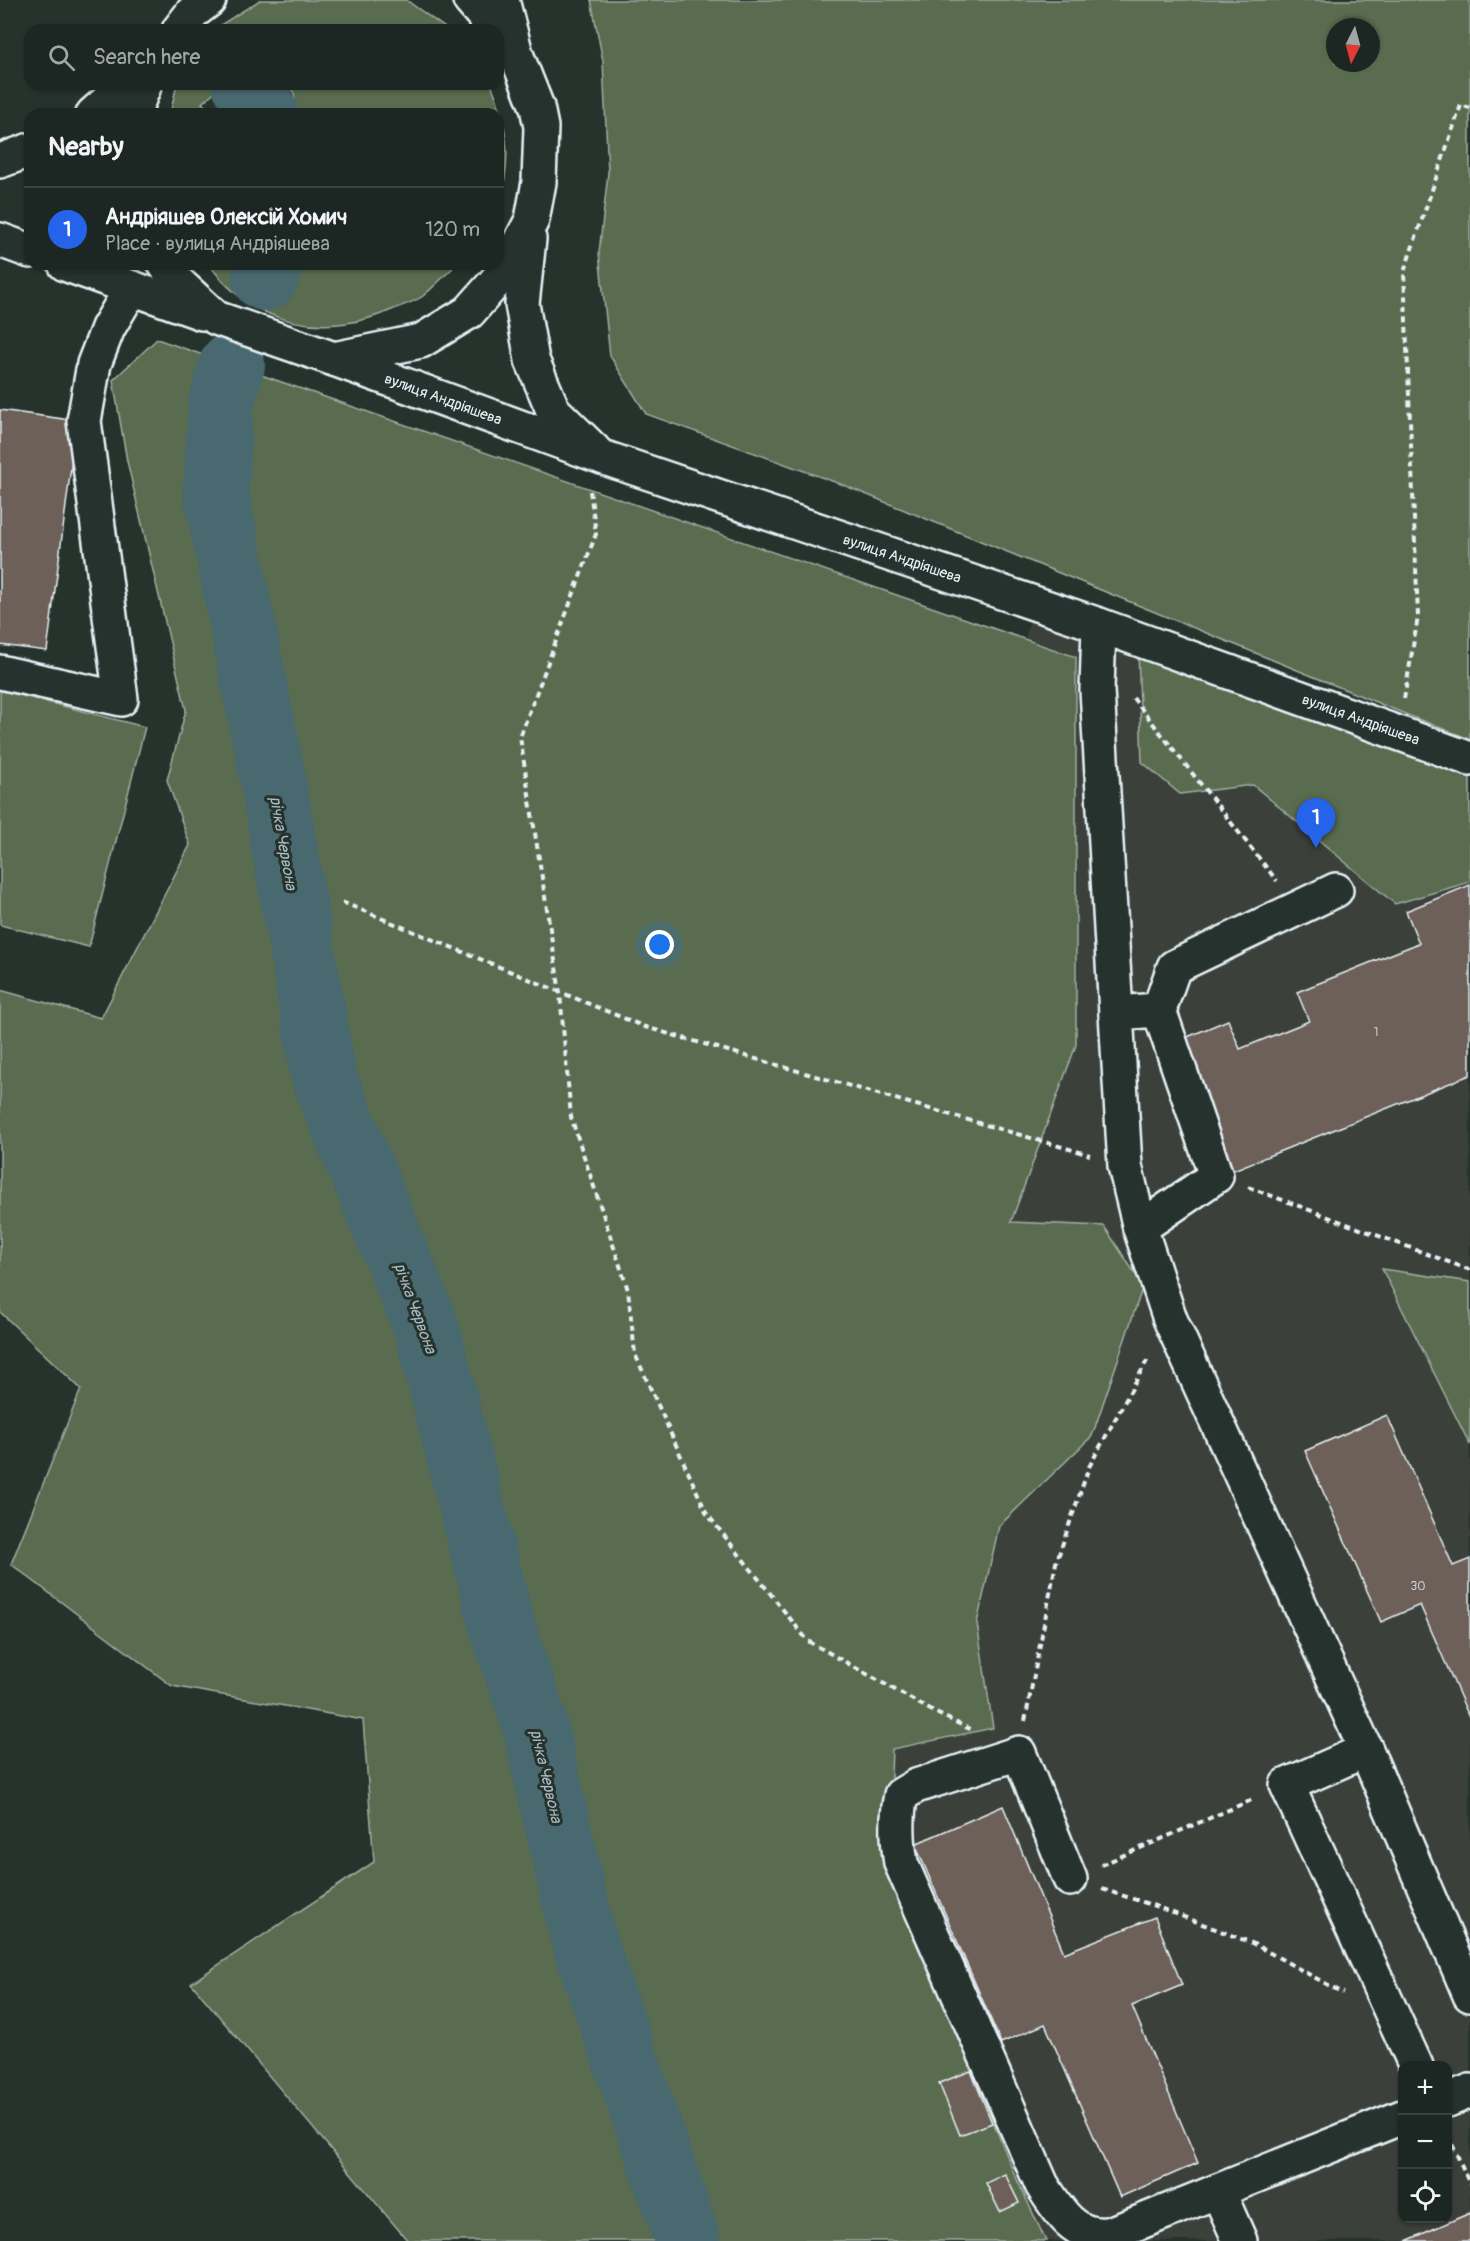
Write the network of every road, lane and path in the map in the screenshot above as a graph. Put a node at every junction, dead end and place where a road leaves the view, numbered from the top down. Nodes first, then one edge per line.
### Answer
1 (209, 0) edge
2 (470, 0) edge
3 (502, 0) edge
4 (183, 24) edge
5 (490, 24) edge
6 (503, 24) edge
7 (504, 41) edge
8 (120, 90) edge
9 (143, 90) edge
10 (100, 108) edge
11 (135, 108) edge
12 (1470, 108) edge
13 (24, 152) edge
14 (0, 161) edge
15 (531, 220) junction
16 (0, 240) edge
17 (24, 249) edge
18 (83, 270) edge
19 (169, 270) edge
20 (135, 289) junction
21 (216, 318) junction
22 (334, 359) junction
23 (596, 470) junction
24 (1099, 639) junction
25 (0, 672) edge
26 (1398, 733) junction
27 (1470, 759) edge
28 (1336, 890) dead end
29 (342, 902) dead end
30 (1298, 907) junction
31 (560, 993) junction
32 (1159, 1010) junction
33 (1116, 1013) junction
34 (1125, 1166) junction
35 (1216, 1176) junction
36 (1140, 1228) junction
37 (1470, 1270) edge
38 (1170, 1319) junction
39 (1366, 1750) junction
40 (1019, 1753) junction
41 (1287, 1785) junction
42 (1070, 1879) junction
43 (1344, 1993) dead end
44 (1470, 1995) edge
45 (1414, 2061) edge
46 (1470, 2091) edge
47 (1452, 2098) edge
48 (1398, 2119) edge
49 (1452, 2144) edge
50 (1470, 2184) edge
51 (1218, 2191) junction
52 (1240, 2241) edge

1 - 4 street
2 - 5 street
3 - 6 street
7 - 15 street
8 - 10 street
9 - 11 street
12 - 26 path
13 - 14 street
15 - 22 street
15 - 23 street
16 - 17 street
18 - 20 street
19 - 21 street
20 - 21 street
20 - 25 street
21 - 22 street, вулиця Андріяшева
22 - 23 street, вулиця Андріяшева
23 - 24 street, вулиця Андріяшева
23 - 31 path
24 - 26 street, вулиця Андріяшева
24 - 30 path
24 - 33 street
26 - 27 street, вулиця Андріяшева
28 - 30 street
29 - 31 path
30 - 32 street
31 - 34 path
31 - 40 path
32 - 33 street
32 - 35 street
33 - 34 street
34 - 36 street
35 - 36 street
35 - 37 path
36 - 38 street
38 - 39 street
38 - 40 path
39 - 41 street
39 - 44 street
40 - 42 street
40 - 51 street
41 - 42 path
41 - 45 street
42 - 43 path
46 - 47 street
48 - 51 street
49 - 50 path
51 - 52 street

